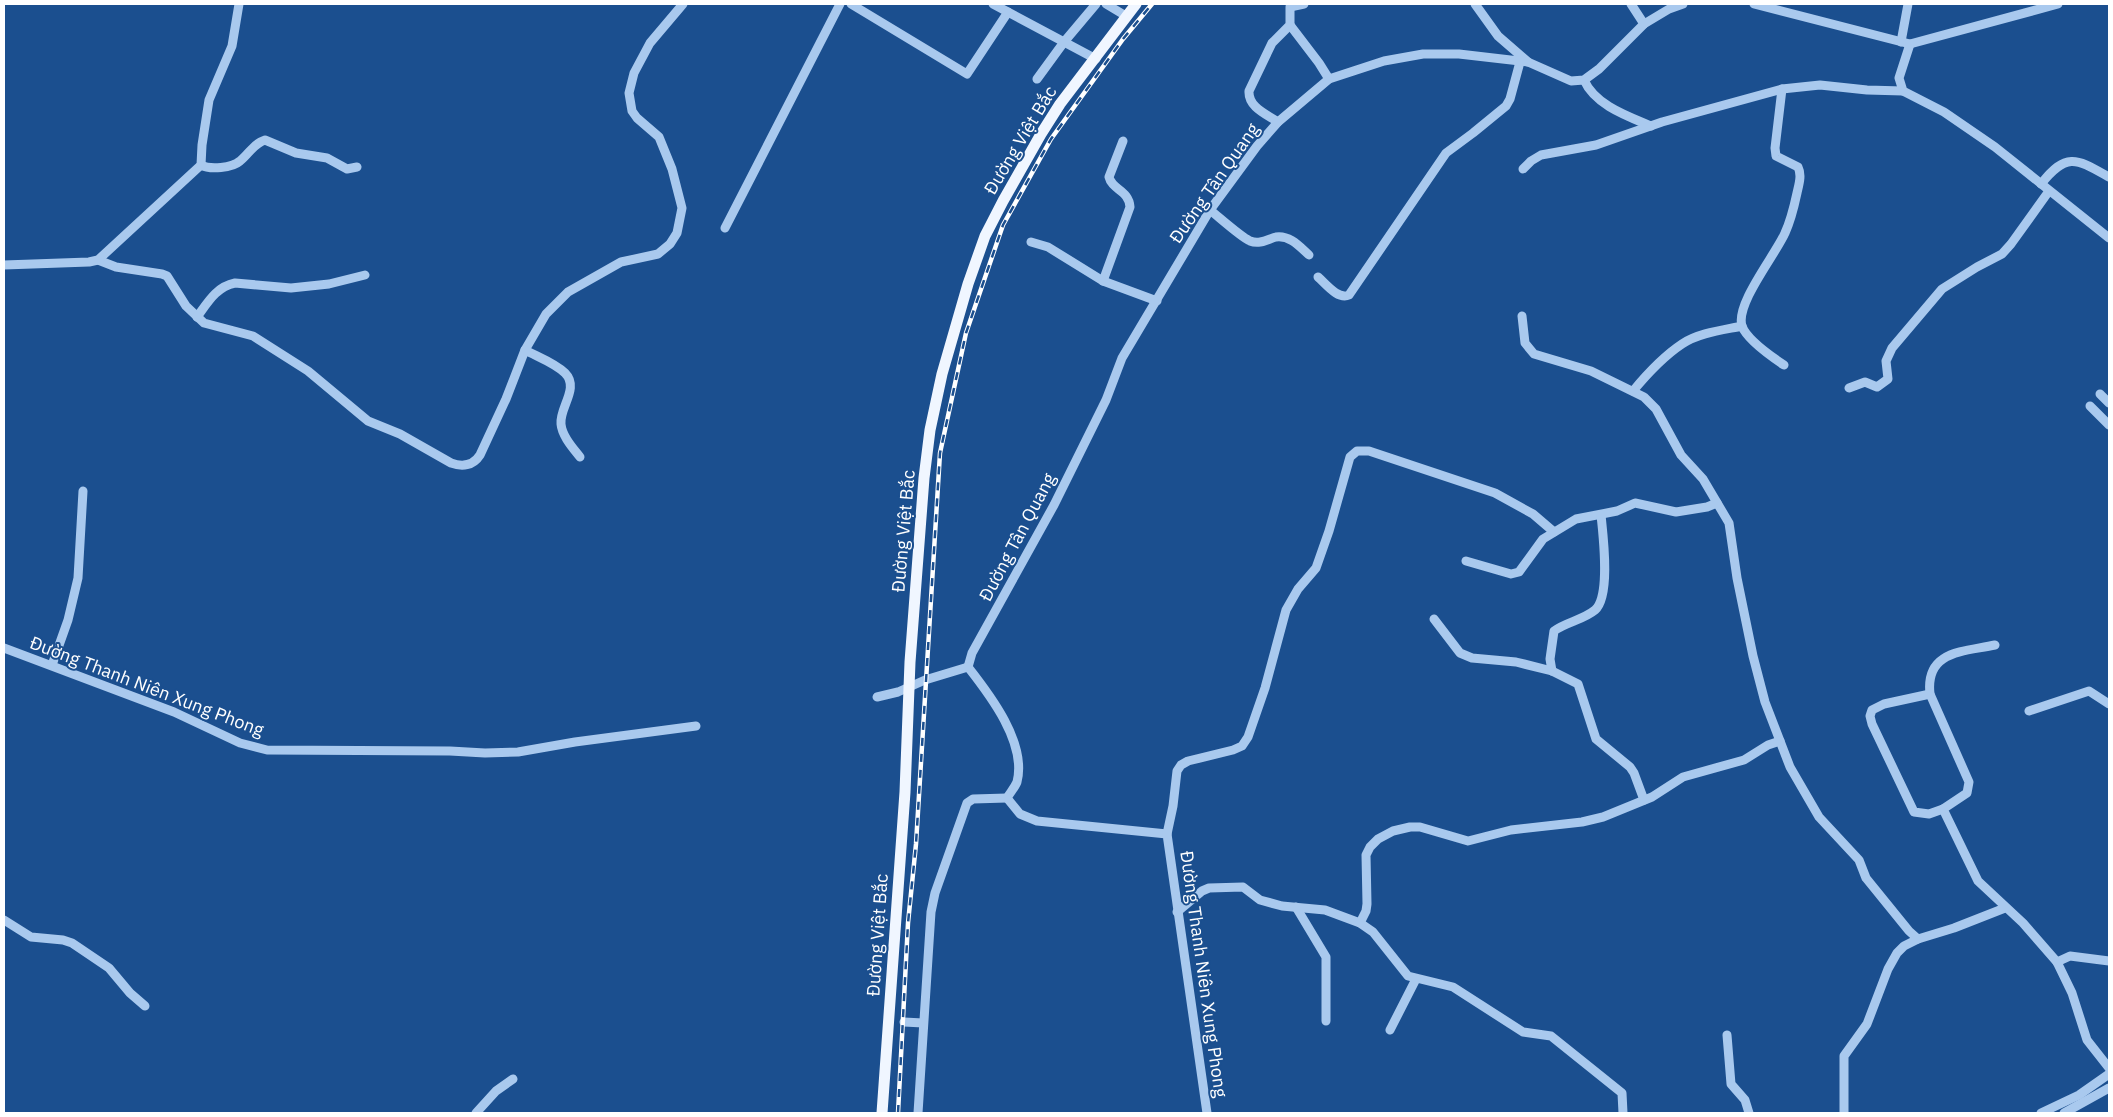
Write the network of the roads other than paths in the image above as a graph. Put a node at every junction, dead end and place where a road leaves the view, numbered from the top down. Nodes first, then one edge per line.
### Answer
1 (239, 4) edge
2 (683, 4) edge
3 (840, 4) edge
4 (851, 4) edge
5 (993, 4) edge
6 (1096, 4) edge
7 (1106, 4) edge
8 (1136, 4) edge
9 (1304, 4) edge
10 (1474, 4) edge
11 (1631, 4) edge
12 (1683, 4) edge
13 (1757, 4) edge
14 (1908, 4) edge
15 (2058, 4) edge
16 (2025, 8) edge
17 (1008, 12) junction
18 (1126, 16) junction
19 (1644, 24) junction
20 (1290, 25) junction
21 (1064, 42) junction
22 (1906, 43) junction
23 (1096, 59) junction
24 (1524, 62) junction
25 (1037, 79) dead end
26 (1329, 79) junction
27 (1584, 80) junction
28 (1782, 89) junction
29 (1903, 91) junction
30 (1278, 122) junction
31 (1651, 126) junction
32 (1123, 141) dead end
33 (201, 165) junction
34 (357, 168) dead end
35 (1523, 169) dead end
36 (2109, 177) edge
37 (2041, 184) junction
38 (2049, 191) junction
39 (1210, 210) junction
40 (725, 228) dead end
41 (2109, 238) edge
42 (1031, 242) dead end
43 (1309, 255) dead end
44 (98, 260) junction
45 (4, 265) edge
46 (365, 275) dead end
47 (1318, 277) dead end
48 (1103, 281) junction
49 (1157, 301) junction
50 (1522, 316) dead end
51 (197, 318) junction
52 (1742, 326) junction
53 (525, 350) junction
54 (1784, 365) dead end
55 (1849, 388) dead end
56 (1634, 391) junction
57 (2100, 394) dead end
58 (2109, 403) edge
59 (2090, 406) dead end
60 (2109, 425) edge
61 (580, 457) dead end
62 (83, 491) dead end
63 (1717, 503) junction
64 (1602, 515) junction
65 (1554, 532) junction
66 (1466, 562) dead end
67 (1434, 619) dead end
68 (1995, 645) dead end
69 (4, 648) edge
70 (52, 666) junction
71 (968, 667) junction
72 (1552, 671) junction
73 (910, 687) junction
74 (1930, 694) junction
75 (876, 697) dead end
76 (2109, 704) edge
77 (2029, 711) dead end
78 (696, 726) dead end
79 (1780, 741) junction
80 (1007, 798) junction
81 (1644, 800) junction
82 (1943, 810) junction
83 (1167, 834) junction
84 (1296, 907) junction
85 (2005, 908) junction
86 (1177, 912) junction
87 (4, 920) edge
88 (1360, 923) junction
89 (1918, 939) junction
90 (2109, 961) edge
91 (2057, 962) junction
92 (1416, 979) junction
93 (145, 1006) dead end
94 (1326, 1021) dead end
95 (904, 1022) dead end
96 (923, 1024) junction
97 (1390, 1030) dead end
98 (1727, 1035) dead end
99 (2109, 1068) edge
100 (2108, 1078) edge
101 (513, 1079) dead end
102 (2109, 1088) edge
103 (476, 1113) edge
104 (882, 1113) edge
105 (918, 1113) edge
106 (1207, 1113) edge
107 (1623, 1113) edge
108 (1749, 1113) edge
109 (1844, 1113) edge
110 (2044, 1113) edge
111 (2064, 1113) edge

1 - 33 street
2 - 53 street
3 - 40 street
4 - 17 street
5 - 17 street
6 - 21 street
7 - 18 street
8 - 18 main road, Đường Việt Bắc
9 - 20 street
10 - 24 street
11 - 19 street
12 - 19 street
13 - 22 street
14 - 22 street
15 - 16 street
16 - 22 street
17 - 21 street
18 - 23 main road, Đường Việt Bắc
19 - 27 street
20 - 26 street
20 - 30 street
21 - 23 street
21 - 25 street
22 - 29 street
23 - 73 main road, Đường Việt Bắc
24 - 26 street, Đường Tân Quang
24 - 27 street, Đường Tân Quang
24 - 47 street
26 - 30 street, Đường Tân Quang
27 - 31 street
28 - 29 street
28 - 31 street
28 - 52 street
29 - 37 street
30 - 39 street, Đường Tân Quang
31 - 35 street
32 - 48 street
33 - 34 street
33 - 44 street
36 - 37 street
37 - 38 street
38 - 41 street
38 - 55 street
39 - 43 street
39 - 49 street, Đường Tân Quang
42 - 48 street
44 - 45 street
44 - 51 street
46 - 51 street
48 - 49 street
49 - 71 street, Đường Tân Quang
50 - 56 street
51 - 53 street
52 - 54 street
52 - 56 street
53 - 61 street
56 - 63 street
57 - 58 street
59 - 60 street
62 - 70 street
63 - 64 street
63 - 79 street
64 - 65 street
64 - 72 street
65 - 66 street
65 - 83 street
67 - 72 street
68 - 74 street
69 - 70 street, Đường Thanh Niên Xung Phong
70 - 78 street, Đường Thanh Niên Xung Phong
71 - 73 street
71 - 80 street
72 - 81 street
73 - 75 street
73 - 104 main road, Đường Việt Bắc
74 - 82 street
74 - 82 street
76 - 77 street
79 - 81 street
79 - 89 street
80 - 83 street, Đường Thanh Niên Xung Phong
80 - 96 street
81 - 88 street
82 - 85 street
83 - 86 street, Đường Thanh Niên Xung Phong
84 - 86 street
84 - 88 street
84 - 94 street
85 - 89 street
85 - 91 street
86 - 106 street, Đường Thanh Niên Xung Phong
87 - 93 street
88 - 92 street
89 - 109 street
90 - 91 street
91 - 99 street
92 - 97 street
92 - 107 street
95 - 96 street
96 - 105 street
98 - 108 street
100 - 110 street
101 - 103 street
102 - 111 street

